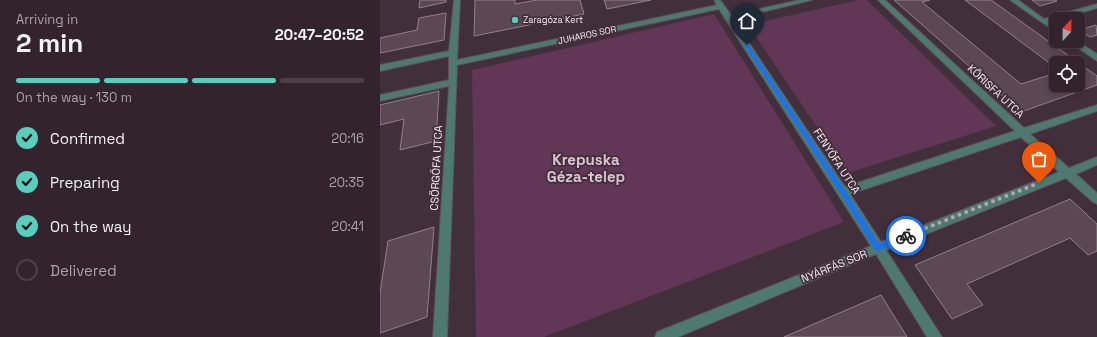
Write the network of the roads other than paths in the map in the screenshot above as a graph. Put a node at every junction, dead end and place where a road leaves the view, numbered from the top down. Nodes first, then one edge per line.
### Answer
1 (457, 0) edge
2 (809, 0) edge
3 (881, 0) edge
4 (1013, 0) edge
5 (719, 3) edge
6 (1097, 6) edge
7 (729, 18) junction
8 (1044, 21) junction
9 (1049, 25) edge
10 (1082, 48) edge
11 (453, 53) junction
12 (1097, 58) edge
13 (452, 64) junction
14 (380, 68) edge
15 (453, 82) junction
16 (380, 98) edge
17 (1097, 108) edge
18 (1023, 132) junction
19 (1097, 161) edge
20 (1068, 172) junction
21 (843, 192) junction
22 (1097, 199) edge
23 (878, 248) junction
24 (440, 337) edge
25 (662, 337) edge
26 (935, 337) edge

1 - 11 street, CSÖRGŐFA UTCA
2 - 7 street
3 - 18 street, KŐRISFA UTCA
4 - 8 street
5 - 7 street, FENYŐFA UTCA
5 - 13 street, JUHAROS SOR
6 - 8 street
7 - 21 street, FENYŐFA UTCA
8 - 9 street
10 - 12 street
11 - 13 street, CSÖRGŐFA UTCA
11 - 14 street
13 - 15 street, CSÖRGŐFA UTCA
15 - 16 street
15 - 24 street, CSÖRGŐFA UTCA
17 - 18 street
18 - 20 street, KŐRISFA UTCA
18 - 21 street
19 - 20 street, NYÁRFÁS SOR
20 - 22 street, KŐRISFA UTCA
20 - 23 street, NYÁRFÁS SOR
21 - 23 street, FENYŐFA UTCA
23 - 25 street, NYÁRFÁS SOR
23 - 26 street, FENYŐFA UTCA

